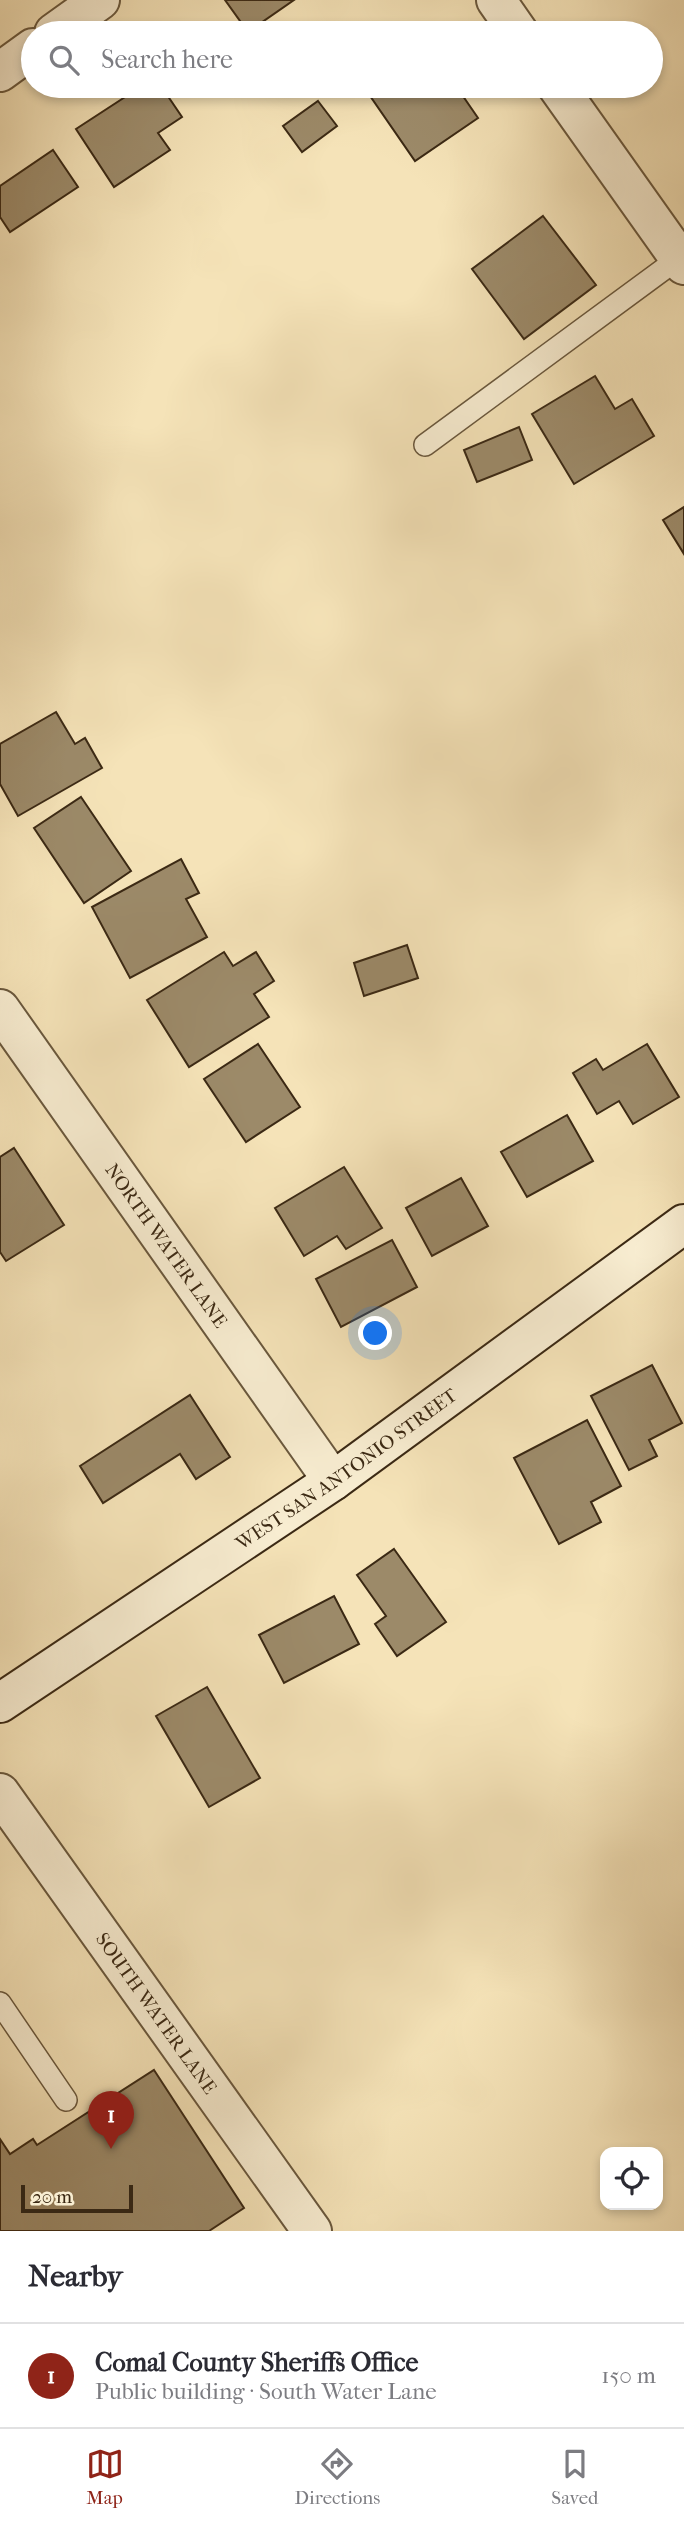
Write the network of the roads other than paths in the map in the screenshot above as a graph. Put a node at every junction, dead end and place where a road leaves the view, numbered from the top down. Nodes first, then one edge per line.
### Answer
1 (100, 0) edge
2 (496, 0) edge
3 (71, 21) edge
4 (511, 21) edge
5 (21, 57) edge
6 (0, 72) edge
7 (565, 98) edge
8 (682, 262) edge
9 (425, 445) dead end
10 (0, 1009) edge
11 (684, 1224) edge
12 (333, 1481) junction
13 (0, 1703) edge
14 (0, 1793) edge
15 (0, 2003) edge
16 (66, 2100) dead end
17 (312, 2231) edge

1 - 3 street
2 - 4 street
5 - 6 street
7 - 8 street
8 - 9 lane
10 - 12 street, NORTH WATER LANE
11 - 12 street, WEST SAN ANTONIO STREET
12 - 13 street, WEST SAN ANTONIO STREET
14 - 17 street, SOUTH WATER LANE
15 - 16 lane

